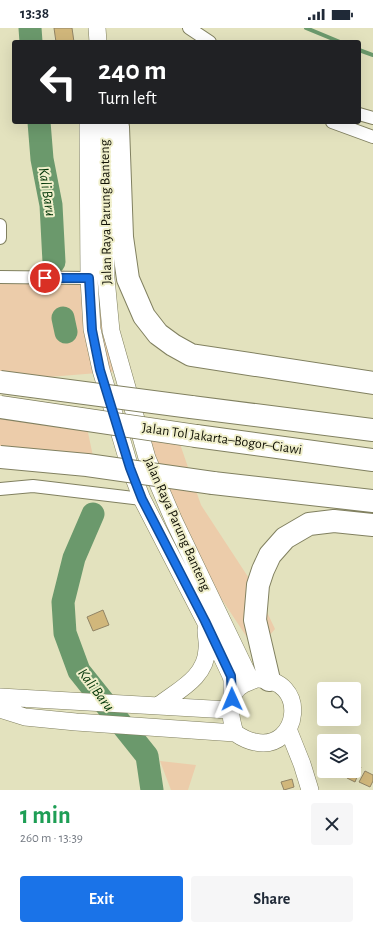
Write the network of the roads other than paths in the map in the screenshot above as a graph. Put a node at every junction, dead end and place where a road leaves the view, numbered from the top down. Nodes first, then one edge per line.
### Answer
1 (93, 28) edge
2 (97, 28) edge
3 (190, 28) edge
4 (92, 40) edge
5 (98, 40) edge
6 (207, 40) edge
7 (361, 115) edge
8 (373, 118) edge
9 (88, 124) edge
10 (105, 124) edge
11 (115, 124) edge
12 (337, 124) edge
13 (373, 137) edge
14 (0, 225) edge
15 (0, 238) edge
16 (0, 277) edge
17 (81, 279) junction
18 (0, 382) edge
19 (373, 383) edge
20 (0, 407) edge
21 (373, 430) edge
22 (0, 457) edge
23 (373, 460) edge
24 (0, 489) edge
25 (142, 499) junction
26 (373, 502) edge
27 (373, 525) edge
28 (205, 621) junction
29 (260, 680) junction
30 (0, 697) edge
31 (231, 704) junction
32 (151, 705) junction
33 (0, 709) edge
34 (288, 729) junction
35 (235, 733) junction
36 (310, 790) edge

1 - 4 main road
2 - 5 main road
3 - 6 street
7 - 8 street
9 - 17 main road, Jalan Raya Parung Banteng
10 - 29 main road, Jalan Raya Parung Banteng
11 - 19 highway
12 - 13 street
14 - 15 street
16 - 17 street
17 - 25 main road, Jalan Raya Parung Banteng
18 - 21 highway, Jalan Tol Jakarta–Bogor–Ciawi, bridge
20 - 23 highway, Jalan Tol Jakarta–Bogor–Ciawi, bridge
22 - 26 highway, bridge
24 - 25 street
25 - 28 main road, Jalan Raya Parung Banteng
27 - 29 highway
28 - 31 main road, Jalan Raya Parung Banteng
28 - 32 main road
29 - 31 main road
29 - 34 main road
30 - 32 main road
31 - 32 main road
31 - 35 main road
33 - 35 main road
34 - 35 main road
34 - 36 main road

